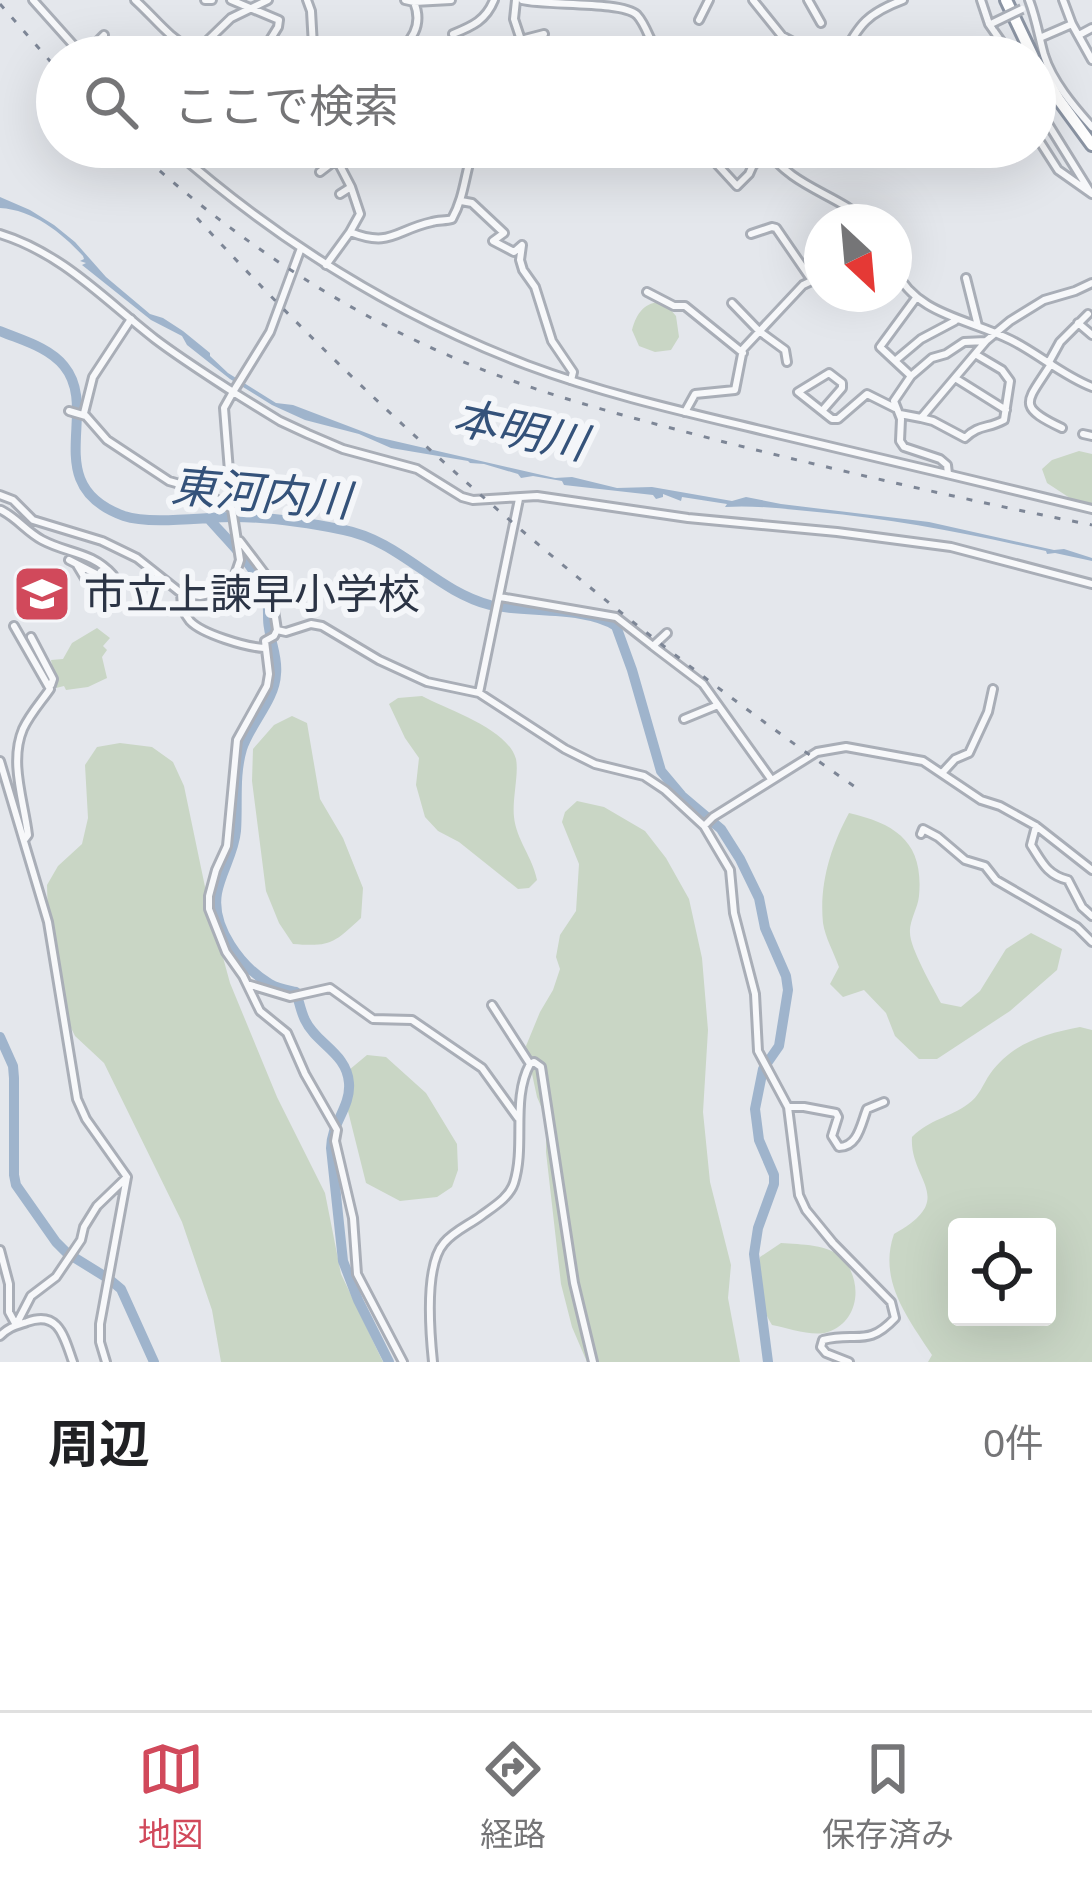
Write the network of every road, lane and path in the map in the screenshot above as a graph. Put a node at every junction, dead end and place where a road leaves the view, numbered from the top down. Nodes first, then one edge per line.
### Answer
1 (135, 0) edge
2 (231, 0) edge
3 (268, 0) edge
4 (307, 0) edge
5 (452, 0) edge
6 (494, 0) edge
7 (519, 0) edge
8 (710, 0) edge
9 (753, 0) edge
10 (808, 0) edge
11 (903, 0) edge
12 (981, 0) edge
13 (1006, 0) edge
14 (35, 1) edge
15 (409, 1) edge
16 (1067, 1) edge
17 (1030, 2) edge
18 (248, 9) junction
19 (699, 20) dead end
20 (821, 23) dead end
21 (991, 23) junction
22 (1072, 24) junction
23 (1092, 28) edge
24 (544, 34) dead end
25 (1078, 35) junction
26 (65, 36) edge
27 (169, 36) edge
28 (212, 36) edge
29 (271, 36) edge
30 (312, 36) edge
31 (411, 36) edge
32 (454, 36) edge
33 (518, 36) edge
34 (538, 36) edge
35 (648, 36) edge
36 (782, 36) edge
37 (854, 36) edge
38 (999, 36) edge
39 (1023, 36) edge
40 (1041, 36) edge
41 (1046, 36) edge
42 (1092, 60) edge
43 (1056, 77) edge
44 (1056, 95) edge
45 (1092, 127) edge
46 (1056, 137) edge
47 (1092, 145) edge
48 (1056, 167) edge
49 (196, 168) edge
50 (325, 168) edge
51 (341, 168) edge
52 (467, 168) edge
53 (721, 168) edge
54 (752, 168) edge
55 (782, 168) edge
56 (320, 172) dead end
57 (351, 187) junction
58 (1090, 192) edge
59 (340, 194) dead end
60 (461, 201) junction
61 (841, 204) edge
62 (360, 214) junction
63 (371, 217) dead end
64 (402, 230) dead end
65 (350, 232) junction
66 (0, 234) edge
67 (751, 234) dead end
68 (383, 236) junction
69 (301, 248) junction
70 (326, 265) junction
71 (804, 269) edge
72 (966, 278) dead end
73 (1092, 283) edge
74 (804, 286) edge
75 (647, 292) dead end
76 (912, 294) edge
77 (916, 298) junction
78 (732, 303) dead end
79 (1088, 314) dead end
80 (131, 319) junction
81 (958, 320) junction
82 (1078, 323) junction
83 (978, 326) junction
84 (758, 331) junction
85 (994, 332) junction
86 (1092, 335) edge
87 (986, 341) junction
88 (743, 353) junction
89 (975, 354) junction
90 (895, 361) junction
91 (788, 362) dead end
92 (1050, 363) junction
93 (910, 376) junction
94 (955, 378) junction
95 (571, 380) junction
96 (1092, 388) edge
97 (235, 390) junction
98 (1006, 410) junction
99 (69, 411) dead end
100 (822, 411) junction
101 (686, 412) junction
102 (899, 412) junction
103 (83, 415) junction
104 (922, 418) junction
105 (1062, 428) dead end
106 (948, 474) junction
107 (0, 495) edge
108 (519, 499) junction
109 (1092, 508) edge
110 (1, 510) edge
111 (233, 511) junction
112 (237, 533) junction
113 (1092, 584) edge
114 (181, 593) junction
115 (498, 604) junction
116 (101, 605) dead end
117 (14, 626) dead end
118 (275, 633) junction
119 (667, 633) dead end
120 (31, 637) dead end
121 (264, 644) junction
122 (653, 646) junction
123 (50, 689) junction
124 (993, 689) dead end
125 (478, 693) junction
126 (718, 705) junction
127 (684, 719) dead end
128 (0, 761) edge
129 (944, 772) junction
130 (771, 778) junction
131 (704, 825) junction
132 (1036, 826) junction
133 (921, 834) dead end
134 (25, 839) junction
135 (1092, 870) edge
136 (1092, 916) edge
137 (1092, 942) edge
138 (247, 984) junction
139 (492, 1005) dead end
140 (530, 1064) junction
141 (884, 1102) dead end
142 (788, 1107) junction
143 (520, 1121) junction
144 (127, 1177) junction
145 (0, 1250) edge
146 (1, 1263) edge
147 (16, 1325) junction
148 (0, 1336) edge
149 (73, 1362) edge
150 (106, 1362) edge
151 (403, 1362) edge
152 (433, 1362) edge
153 (593, 1362) edge
154 (849, 1362) edge

1 - 27 street
2 - 18 street
3 - 18 street
4 - 30 street
5 - 15 street
6 - 32 street
7 - 33 street
7 - 35 street
8 - 19 street
9 - 36 street
10 - 20 street
11 - 37 street
12 - 21 street
13 - 39 highway
14 - 26 street
15 - 31 street
16 - 22 street
17 - 21 street, bridge
17 - 40 street
18 - 28 street
18 - 29 street
21 - 38 street
22 - 25 street
22 - 41 street
23 - 25 street
24 - 34 street
25 - 42 street
43 - 45 street
44 - 47 highway
46 - 58 street
48 - 58 street
49 - 69 street
50 - 56 street
51 - 57 street
52 - 60 street
53 - 54 street
55 - 61 street
57 - 59 street
57 - 62 street
60 - 68 street
60 - 95 street
62 - 63 street
62 - 65 street
64 - 68 street
65 - 68 street
65 - 70 street
66 - 80 street
67 - 71 street
69 - 70 street
69 - 97 street
70 - 95 street
72 - 83 street
73 - 85 street
74 - 84 street
75 - 88 street
76 - 77 street
77 - 81 street
77 - 90 street
78 - 84 street
79 - 82 street
80 - 97 street
80 - 103 street
81 - 83 street
81 - 90 street
82 - 86 street
82 - 92 street
83 - 85 street
84 - 88 street
84 - 91 street
85 - 87 street
85 - 92 street
87 - 89 street
87 - 93 street
88 - 101 street
89 - 94 street
89 - 98 street
90 - 93 street
92 - 96 street
92 - 105 street
93 - 102 street
94 - 98 street
94 - 104 street
95 - 101 street
97 - 108 street
97 - 111 street
98 - 104 street
99 - 103 street
100 - 100 street
100 - 102 street
101 - 106 street
102 - 104 street
102 - 106 street
103 - 111 street
106 - 109 street
107 - 110 street
107 - 114 street
108 - 113 street
108 - 115 street
110 - 116 street
111 - 112 street
112 - 114 street
112 - 118 street
114 - 121 street
115 - 122 street
115 - 125 street
117 - 123 street
118 - 121 street
118 - 125 street
119 - 122 street
120 - 123 street
121 - 138 street
122 - 126 street
123 - 134 street
124 - 129 street
125 - 131 street
126 - 127 street
126 - 130 street
128 - 134 street
129 - 130 street
129 - 132 street
130 - 131 street
131 - 142 street
132 - 135 street
132 - 136 street
133 - 137 street
134 - 144 street
138 - 143 street
138 - 151 street
139 - 140 street
140 - 143 street
140 - 153 street
141 - 142 street
142 - 154 street
143 - 152 street
144 - 147 street
144 - 150 street
145 - 146 street
146 - 147 street
147 - 148 street
147 - 149 street

